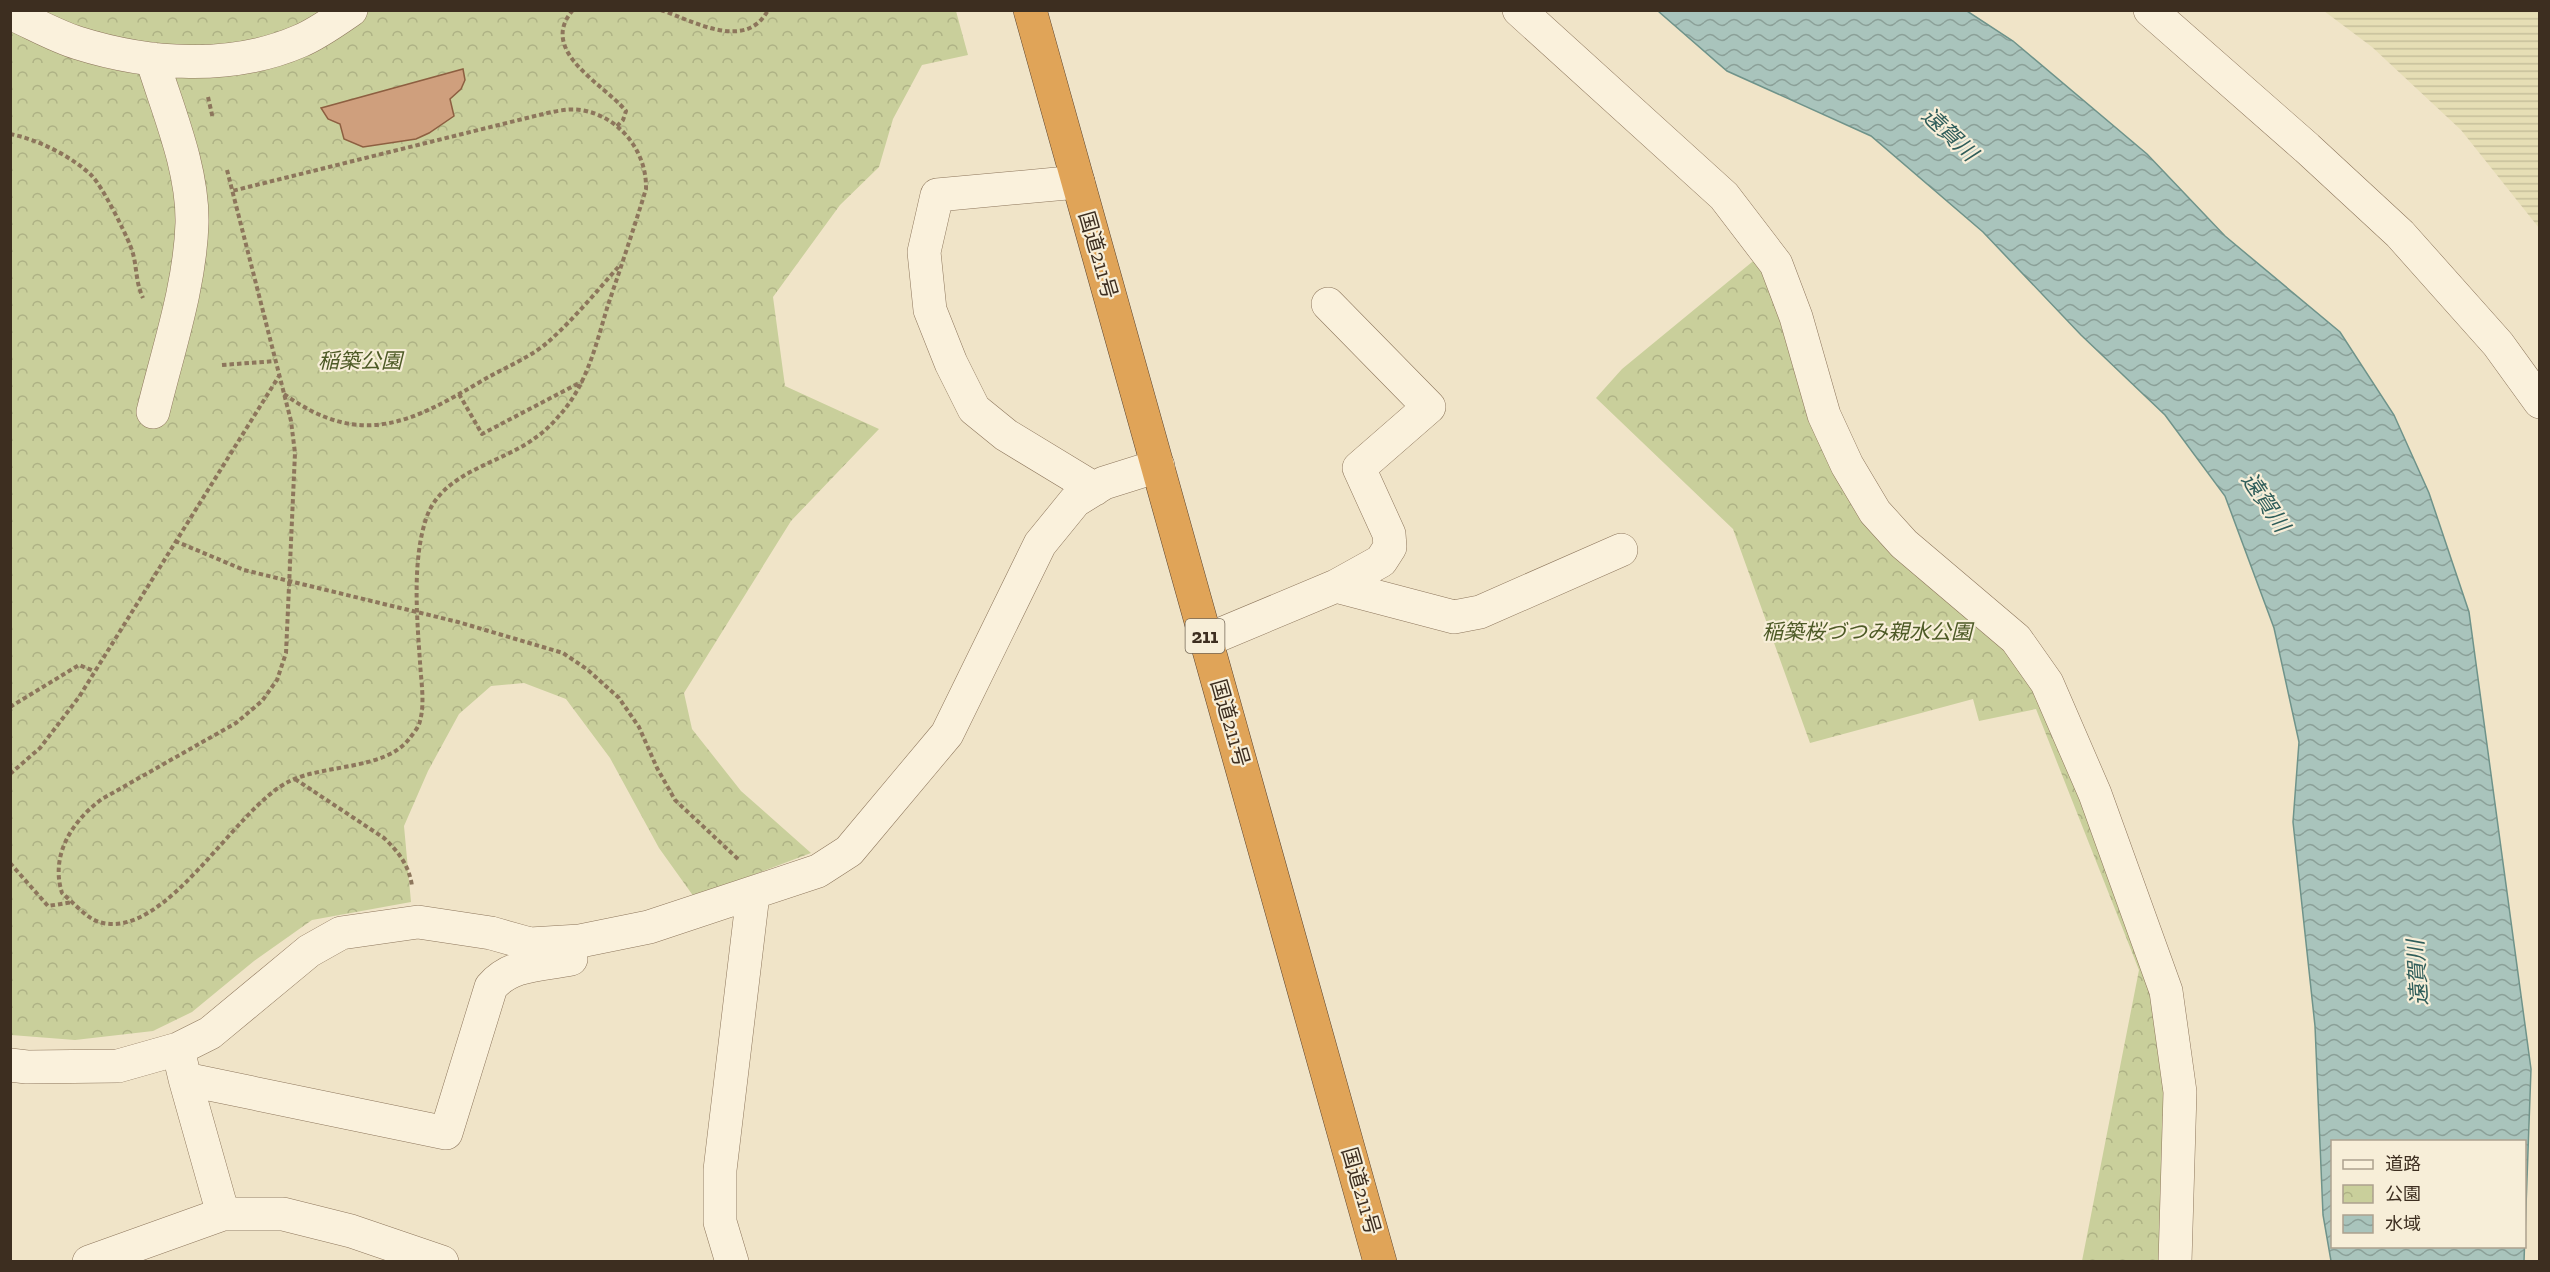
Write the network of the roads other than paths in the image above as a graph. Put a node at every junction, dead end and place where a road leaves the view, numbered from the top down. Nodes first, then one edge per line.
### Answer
1 (351, 10) edge
2 (1030, 10) edge
3 (1519, 10) edge
4 (2150, 10) edge
5 (10, 13) edge
6 (152, 58) junction
7 (1078, 182) junction
8 (1328, 304) dead end
9 (2540, 402) edge
10 (153, 412) dead end
11 (1158, 466) junction
12 (1095, 489) junction
13 (1621, 550) dead end
14 (1336, 586) junction
15 (1207, 640) junction
16 (761, 891) junction
17 (649, 927) junction
18 (182, 1064) junction
19 (10, 1065) edge
20 (223, 1214) junction
21 (89, 1262) edge
22 (442, 1262) edge
23 (732, 1262) edge
24 (1380, 1262) edge
25 (2175, 1262) edge

1 - 6 street
2 - 7 highway, 国道211号 / 211
3 - 25 street
4 - 9 street
5 - 6 street
6 - 10 street
7 - 11 highway, 国道211号 / 211
7 - 12 street
8 - 14 street
11 - 12 street
11 - 15 highway, 国道211号 / 211
12 - 16 street
13 - 14 street
14 - 15 street
15 - 24 highway, 国道211号 / 211
16 - 17 street
16 - 23 street
17 - 18 street
17 - 18 street
18 - 19 street
18 - 20 street
20 - 21 street
20 - 22 street

